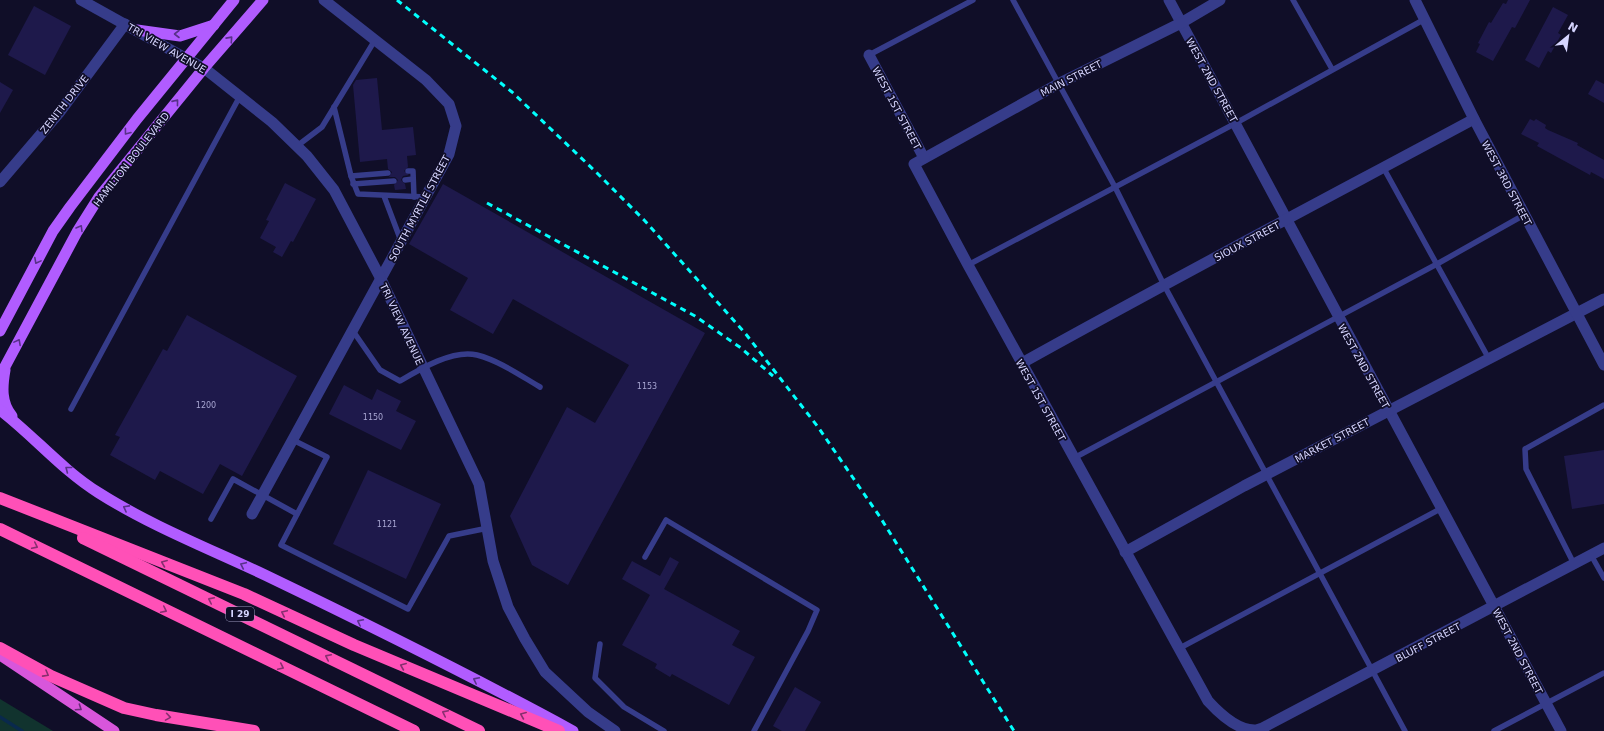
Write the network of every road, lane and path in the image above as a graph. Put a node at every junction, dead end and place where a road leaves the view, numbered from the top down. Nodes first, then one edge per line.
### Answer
1 (81, 0) edge
2 (234, 0) edge
3 (263, 0) edge
4 (324, 0) edge
5 (973, 0) edge
6 (1013, 0) edge
7 (1169, 0) edge
8 (1220, 0) edge
9 (1293, 0) edge
10 (1415, 0) edge
11 (1425, 19) junction
12 (1181, 23) junction
13 (125, 24) junction
14 (214, 25) junction
15 (137, 30) junction
16 (375, 40) junction
17 (869, 55) joint
18 (187, 59) junction
19 (204, 68) junction
20 (1332, 69) junction
21 (1058, 84) junction
22 (240, 96) junction
23 (334, 107) junction
24 (1474, 119) junction
25 (1236, 123) junction
26 (297, 146) junction
27 (924, 158) junction
28 (1383, 167) junction
29 (408, 171) dead end
30 (388, 173) dead end
31 (351, 176) junction
32 (2, 177) edge
33 (413, 179) junction
34 (405, 180) dead end
35 (394, 181) dead end
36 (353, 184) junction
37 (1115, 187) junction
38 (384, 196) junction
39 (414, 197) junction
40 (426, 197) junction
41 (1524, 215) junction
42 (1288, 220) junction
43 (402, 241) junction
44 (1437, 264) junction
45 (968, 265) junction
46 (381, 279) junction
47 (1164, 285) junction
48 (1604, 299) edge
49 (1576, 314) junction
50 (1337, 317) junction
51 (0, 331) edge
52 (353, 331) junction
53 (1489, 359) junction
54 (1022, 363) junction
55 (1604, 365) edge
56 (423, 367) junction
57 (3, 371) edge
58 (1218, 383) junction
59 (540, 388) dead end
60 (1604, 405) edge
61 (71, 409) dead end
62 (0, 410) edge
63 (1388, 411) junction
64 (27, 434) junction
65 (293, 440) junction
66 (1074, 458) junction
67 (1268, 474) junction
68 (263, 495) junction
69 (0, 498) edge
70 (1442, 507) junction
71 (252, 514) dead end
72 (297, 514) junction
73 (211, 520) dead end
74 (488, 528) junction
75 (0, 529) edge
76 (1604, 548) edge
77 (1125, 552) junction
78 (1591, 555) junction
79 (645, 556) dead end
80 (1574, 564) junction
81 (1321, 573) junction
82 (1604, 578) edge
83 (1494, 607) junction
84 (600, 644) dead end
85 (0, 648) edge
86 (1178, 649) junction
87 (0, 655) edge
88 (1374, 670) junction
89 (1604, 673) edge
90 (1546, 703) junction
91 (1250, 728) joint
92 (114, 731) edge
93 (254, 731) edge
94 (414, 731) edge
95 (479, 731) edge
96 (559, 731) edge
97 (573, 731) edge
98 (615, 731) edge
99 (664, 731) edge
100 (754, 731) edge
101 (1405, 731) edge
102 (1494, 731) edge
103 (1561, 731) edge

1 - 13 street, TRI VIEW AVENUE
2 - 14 main road, HAMILTON BOULEVARD
19 -> 3 main road, HAMILTON BOULEVARD
4 - 16 street, SOUTH MYRTLE STREET
5 - 17 lane
6 - 21 lane
7 - 12 street, WEST 2ND STREET
8 - 12 street, MAIN STREET
9 - 20 lane
10 - 11 street, WEST 3RD STREET
11 - 20 lane
11 - 24 street, WEST 3RD STREET
12 - 21 street, MAIN STREET
12 - 25 street, WEST 2ND STREET
13 - 15 street, TRI VIEW AVENUE
13 - 32 street, ZENITH DRIVE
14 -> 15 main road
14 - 18 main road, HAMILTON BOULEVARD
15 - 18 street, TRI VIEW AVENUE
16 - 23 lane
16 - 40 street, SOUTH MYRTLE STREET
17 - 27 street, WEST 1ST STREET
18 - 19 street, TRI VIEW AVENUE
18 -> 51 main road, HAMILTON BOULEVARD
19 - 22 street, TRI VIEW AVENUE
57 -> 19 main road, HAMILTON BOULEVARD
20 - 25 lane
21 - 27 street, MAIN STREET
21 - 37 lane
22 - 26 street, TRI VIEW AVENUE
22 - 61 lane
23 - 26 lane
23 - 31 lane
24 - 28 street, SIOUX STREET
24 - 41 street, WEST 3RD STREET
25 - 37 lane
25 - 42 street, WEST 2ND STREET
26 - 46 street, TRI VIEW AVENUE
27 - 45 street, WEST 1ST STREET
28 - 42 street, SIOUX STREET
28 - 44 lane
29 - 33 lane
30 - 31 lane
31 - 36 lane
33 - 34 lane
33 - 39 lane
35 - 36 lane
36 - 38 lane
37 - 45 lane
37 - 47 lane
38 - 39 lane
38 - 43 lane
39 - 40 lane
40 - 43 street, SOUTH MYRTLE STREET
41 - 44 lane
41 - 49 street, WEST 3RD STREET
42 - 47 street, SIOUX STREET
42 - 50 street, WEST 2ND STREET
43 - 46 street, SOUTH MYRTLE STREET
44 - 50 lane
44 - 53 lane
45 - 54 street, WEST 1ST STREET
46 - 52 street, SOUTH MYRTLE STREET
46 - 56 street, TRI VIEW AVENUE
47 - 54 street, SIOUX STREET
47 - 58 lane
48 - 49 street, MARKET STREET
49 - 53 street, MARKET STREET
49 - 55 street, WEST 3RD STREET
50 - 58 lane
50 - 63 street, WEST 2ND STREET
52 - 56 lane
52 - 65 street, SOUTH MYRTLE STREET
53 - 63 street, MARKET STREET
54 - 66 street, WEST 1ST STREET
56 - 59 lane
56 - 74 street, TRI VIEW AVENUE
57 - 64 main road
58 - 66 lane
58 - 67 lane
60 - 80 lane
62 - 64 main road
63 - 67 street, MARKET STREET
63 - 70 street, WEST 2ND STREET
97 -> 64 main road
65 - 68 street, SOUTH MYRTLE STREET
65 - 72 lane
66 - 77 street, WEST 1ST STREET
67 - 77 street, MARKET STREET
67 - 81 lane
68 - 71 street, SOUTH MYRTLE STREET
68 - 72 lane
68 - 73 lane
95 -> 69 highway, I 29
96 -> 69 highway
70 - 81 lane
70 - 83 street, WEST 2ND STREET
72 - 74 lane
74 - 98 street, TRI VIEW AVENUE
75 -> 94 highway
76 - 78 street, BLUFF STREET
77 - 86 street, WEST 1ST STREET
78 - 80 street, BLUFF STREET
78 - 82 lane
79 - 100 lane
80 - 83 street, BLUFF STREET
81 - 86 lane
81 - 88 lane
83 - 88 street, BLUFF STREET
83 - 90 street, WEST 2ND STREET
84 - 99 lane
85 -> 93 highway
86 - 91 street, WEST 1ST STREET
87 -> 92 highway
88 - 91 street, BLUFF STREET
88 - 101 lane
89 - 90 lane
90 - 102 lane
90 - 103 street, WEST 2ND STREET

